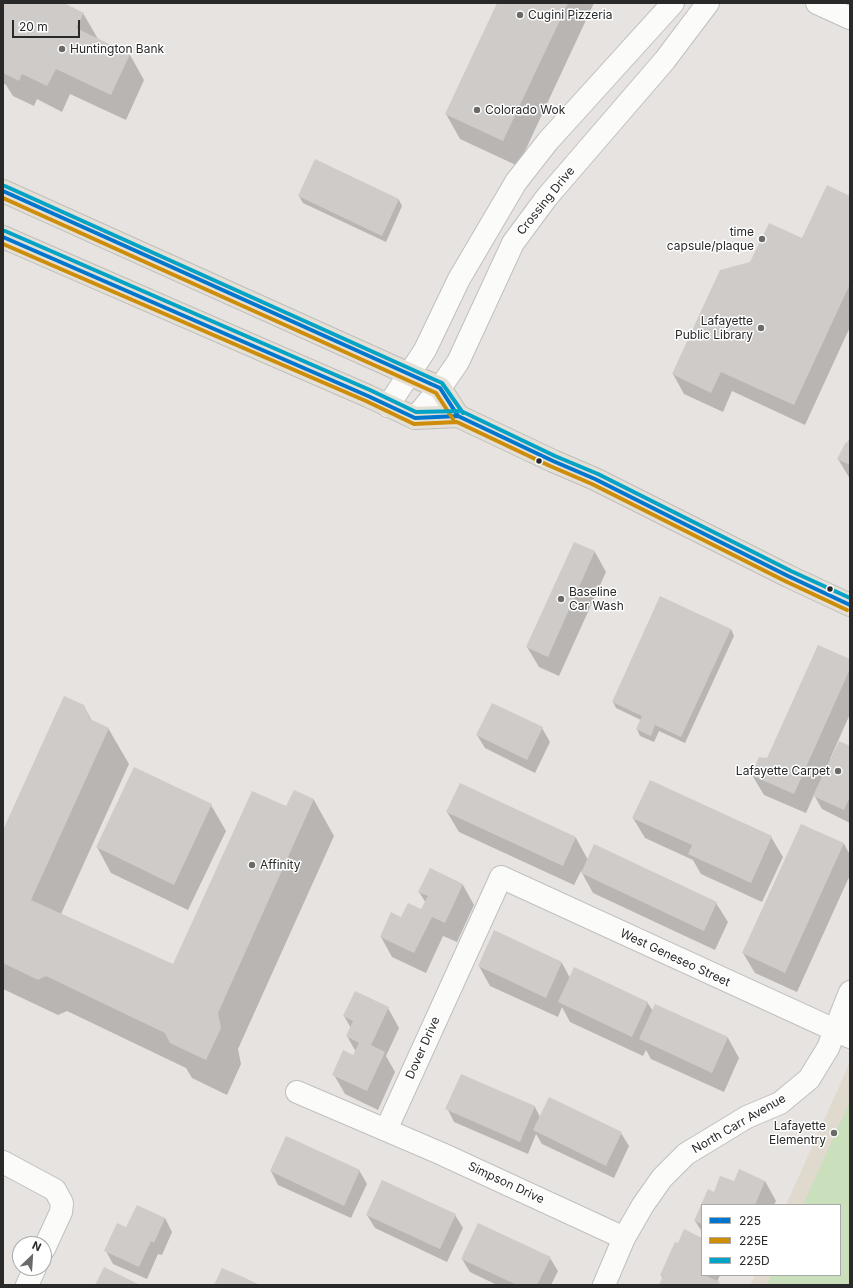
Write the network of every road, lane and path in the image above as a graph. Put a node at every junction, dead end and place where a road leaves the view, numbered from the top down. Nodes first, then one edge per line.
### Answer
1 (673, 3) edge
2 (708, 3) edge
3 (817, 3) edge
4 (850, 18) edge
5 (3, 191) edge
6 (3, 237) edge
7 (410, 374) junction
8 (440, 388) junction
9 (388, 406) junction
10 (458, 416) junction
11 (416, 418) junction
12 (850, 605) edge
13 (501, 877) joint
14 (850, 992) edge
15 (842, 1034) edge
16 (297, 1092) dead end
17 (386, 1130) junction
18 (12, 1166) edge
19 (50, 1236) edge
20 (624, 1238) junction
21 (604, 1285) edge

1 - 7 street
2 - 8 street, Crossing Drive
3 - 4 street
5 - 7 main road
6 - 9 main road
7 - 8 main road
7 - 9 street
8 - 10 main road
8 - 11 street, Crossing Drive
9 - 11 main road
10 - 11 main road
10 - 12 main road
13 - 15 street, West Geneseo Street
13 - 17 street, Dover Drive
14 - 15 street, North Carr Avenue
15 - 20 street, North Carr Avenue
16 - 17 street
17 - 20 street, Simpson Drive
18 - 19 street
20 - 21 street, North Carr Avenue

